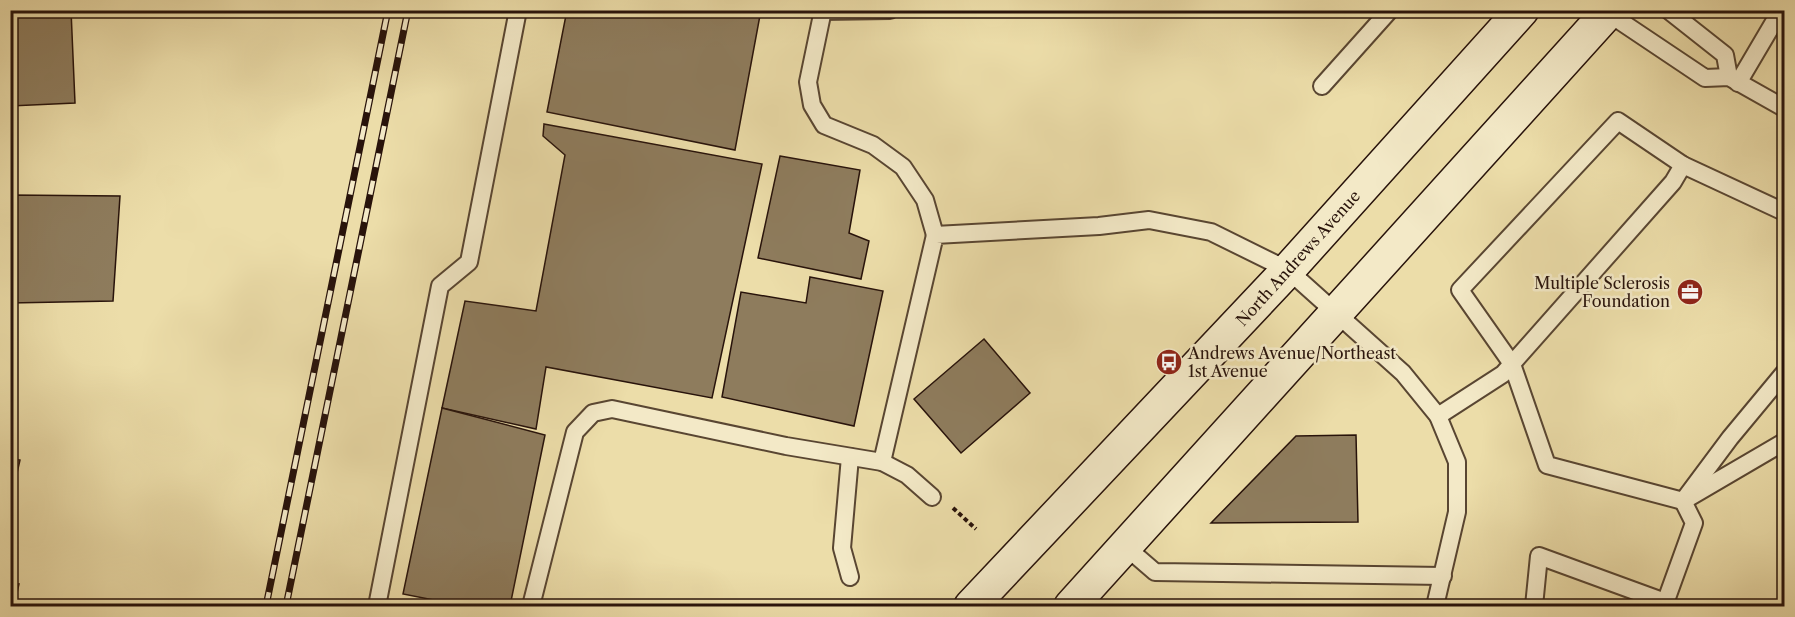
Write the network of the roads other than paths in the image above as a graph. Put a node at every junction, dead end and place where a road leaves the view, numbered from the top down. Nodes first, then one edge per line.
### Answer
1 (518, 10) edge
2 (890, 10) edge
3 (1390, 10) edge
4 (1521, 10) edge
5 (1668, 10) edge
6 (1781, 10) edge
7 (823, 11) edge
8 (1609, 12) edge
9 (1733, 80) junction
10 (1322, 86) dead end
11 (1785, 108) edge
12 (1683, 165) junction
13 (1785, 212) edge
14 (935, 235) junction
15 (1288, 270) junction
16 (1337, 313) junction
17 (1512, 363) junction
18 (1785, 373) edge
19 (1438, 416) junction
20 (1785, 442) edge
21 (850, 457) junction
22 (882, 462) junction
23 (932, 497) dead end
24 (1683, 501) junction
25 (1126, 547) junction
26 (1443, 576) junction
27 (850, 577) dead end
28 (1664, 604) edge
29 (377, 606) edge
30 (531, 606) edge
31 (971, 606) edge
32 (1071, 606) edge
33 (1435, 606) edge
34 (1534, 606) edge

1 - 29 lane
2 - 7 lane
3 - 10 lane
4 - 15 main road, North Andrews Avenue
5 - 9 lane
6 - 9 lane
7 - 14 lane
8 - 9 lane
8 - 16 main road
9 - 11 lane
12 - 13 lane
12 - 17 lane
12 - 17 lane
14 - 15 lane
14 - 22 lane
15 - 16 lane
15 - 31 main road, North Andrews Avenue
16 - 19 lane
16 - 25 main road
17 - 19 lane
17 - 24 lane
18 - 24 lane
19 - 26 lane
20 - 24 lane
21 - 22 lane
21 - 27 lane
21 - 30 lane
22 - 23 lane
24 - 28 lane
25 - 26 lane
25 - 32 main road
26 - 33 lane
28 - 34 lane

